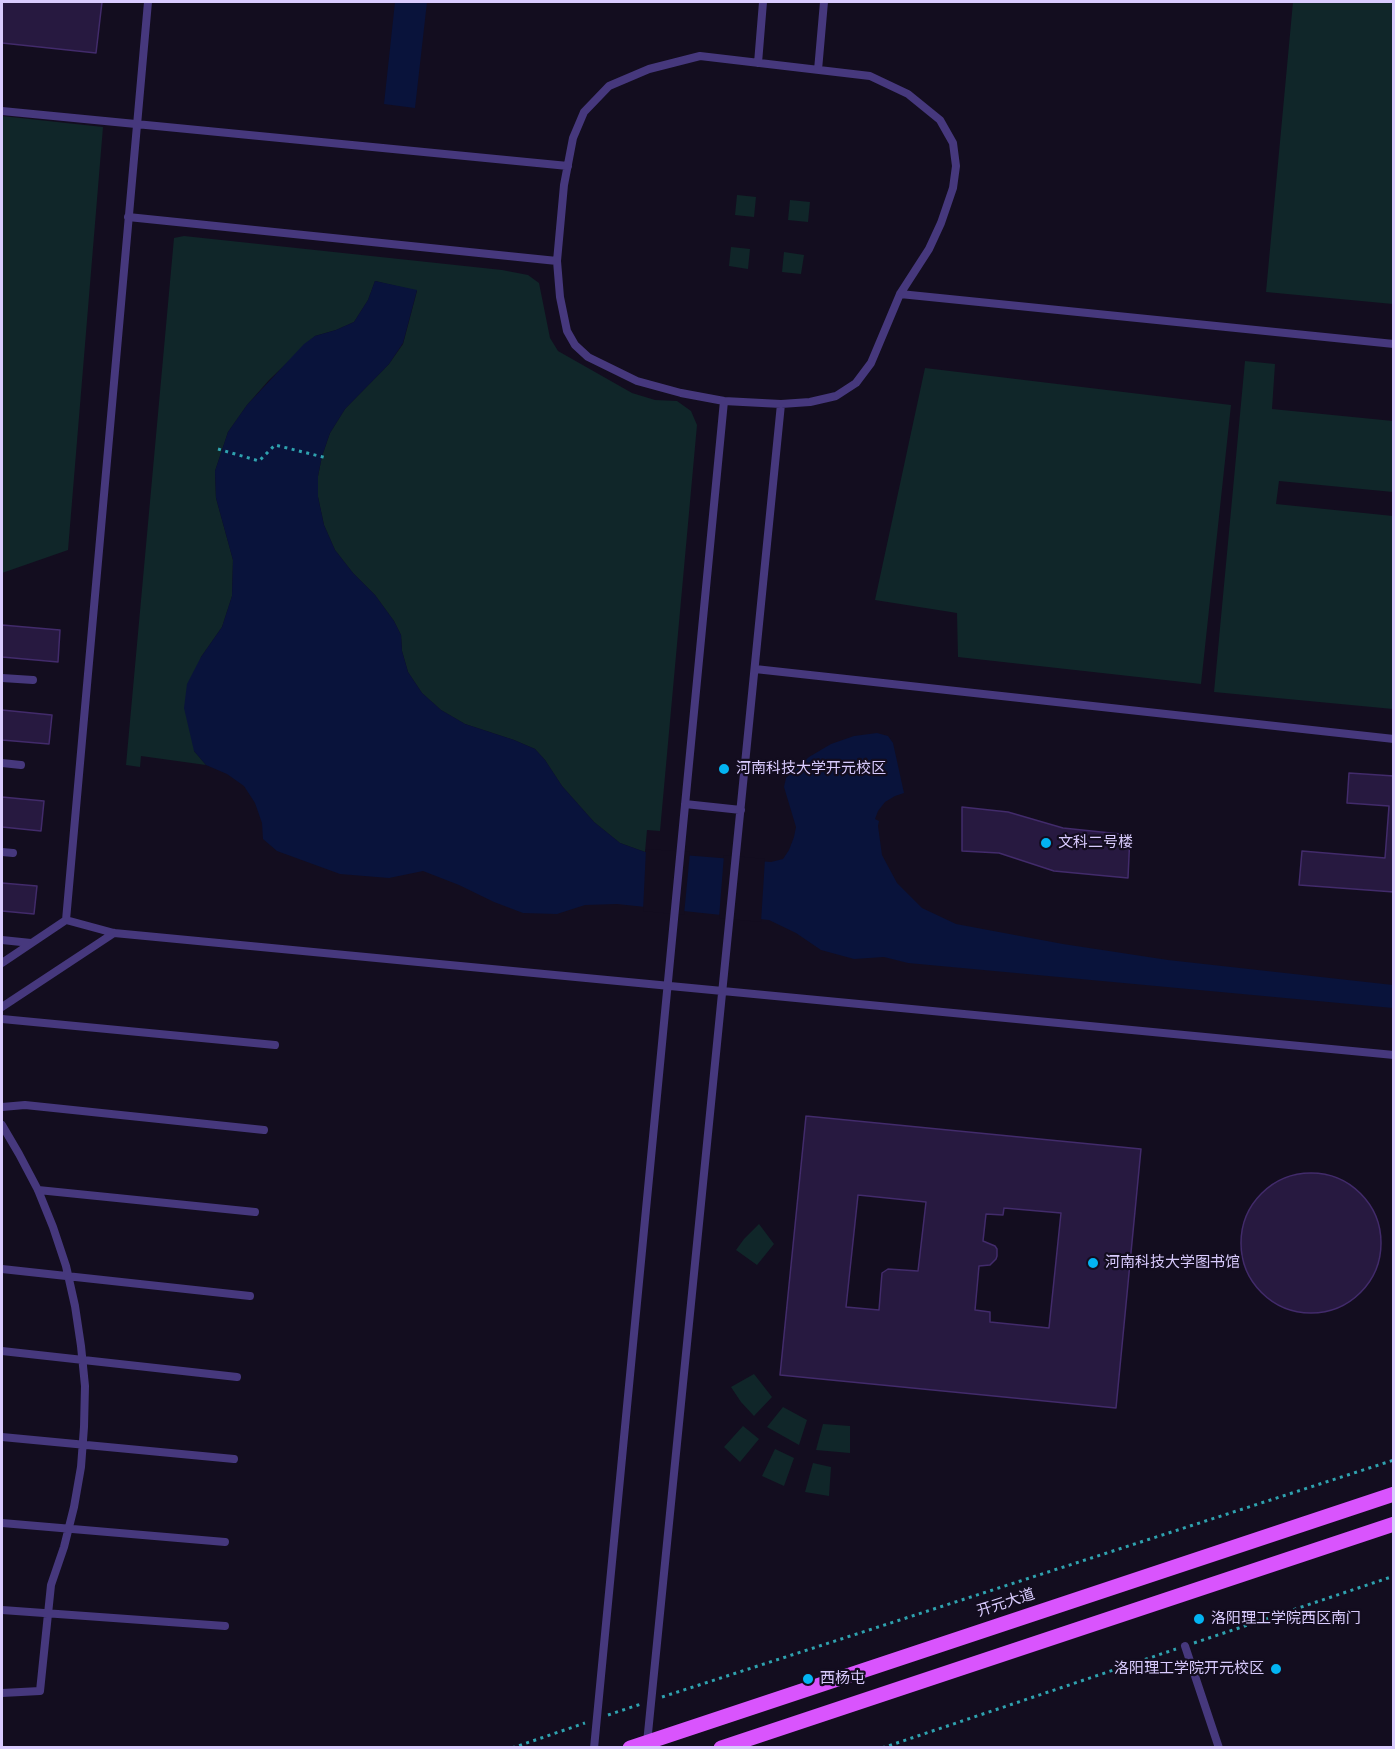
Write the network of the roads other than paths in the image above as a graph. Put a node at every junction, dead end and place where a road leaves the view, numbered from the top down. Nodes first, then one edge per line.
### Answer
1 (148, 2) edge
2 (763, 2) edge
3 (824, 2) edge
4 (758, 63) junction
5 (818, 70) junction
6 (2, 111) edge
7 (136, 125) junction
8 (568, 166) junction
9 (128, 217) junction
10 (557, 261) junction
11 (900, 294) junction
12 (1394, 344) edge
13 (724, 401) junction
14 (782, 404) junction
15 (755, 669) junction
16 (2, 678) edge
17 (33, 680) dead end
18 (1394, 739) edge
19 (2, 763) edge
20 (21, 765) dead end
21 (685, 804) junction
22 (741, 810) junction
23 (2, 852) edge
24 (13, 853) dead end
25 (66, 920) junction
26 (114, 933) junction
27 (2, 940) edge
28 (32, 943) junction
29 (2, 963) edge
30 (668, 986) junction
31 (723, 992) junction
32 (2, 1007) edge
33 (2, 1019) edge
34 (275, 1045) dead end
35 (1394, 1055) edge
36 (2, 1107) edge
37 (2, 1125) edge
38 (264, 1130) dead end
39 (38, 1190) junction
40 (255, 1212) dead end
41 (2, 1269) edge
42 (68, 1276) junction
43 (250, 1296) dead end
44 (2, 1351) edge
45 (82, 1360) junction
46 (237, 1377) dead end
47 (2, 1437) edge
48 (82, 1444) junction
49 (234, 1459) dead end
50 (1394, 1494) edge
51 (2, 1523) edge
52 (1394, 1524) edge
53 (69, 1528) junction
54 (225, 1542) dead end
55 (2, 1610) edge
56 (48, 1614) junction
57 (225, 1626) dead end
58 (1185, 1646) road end
59 (2, 1694) edge
60 (647, 1745) edge
61 (594, 1748) edge
62 (630, 1748) edge
63 (721, 1748) edge
64 (1219, 1748) edge

1 - 7 lane
2 - 4 lane
3 - 5 lane
4 - 5 lane
4 - 8 lane
5 - 11 lane
6 - 7 lane
7 - 8 lane
7 - 9 lane
8 - 10 lane
9 - 10 lane
9 - 25 lane
10 - 13 lane
11 - 12 lane
11 - 14 lane
13 - 14 lane
13 - 21 lane
14 - 15 lane
15 - 18 lane
15 - 22 lane
16 - 17 lane
19 - 20 lane
21 - 22 lane
21 - 30 lane
22 - 31 lane
23 - 24 lane
25 - 26 lane
25 - 28 lane
26 - 30 lane
26 - 32 lane
27 - 28 lane
28 - 29 lane
30 - 31 lane
30 - 61 lane
31 - 35 lane
31 - 60 lane
33 - 34 lane
36 - 38 lane
37 - 39 lane
39 - 40 lane
39 - 42 lane
41 - 42 lane
42 - 43 lane
42 - 45 lane
44 - 45 lane
45 - 46 lane
45 - 48 lane
47 - 48 lane
48 - 49 lane
48 - 53 lane
50 - 60 main road, 开元大道
51 - 53 lane
52 - 63 main road
53 - 54 lane
53 - 56 lane
55 - 56 lane
56 - 57 lane
56 - 59 lane
58 - 64 lane
60 - 62 main road, 开元大道

